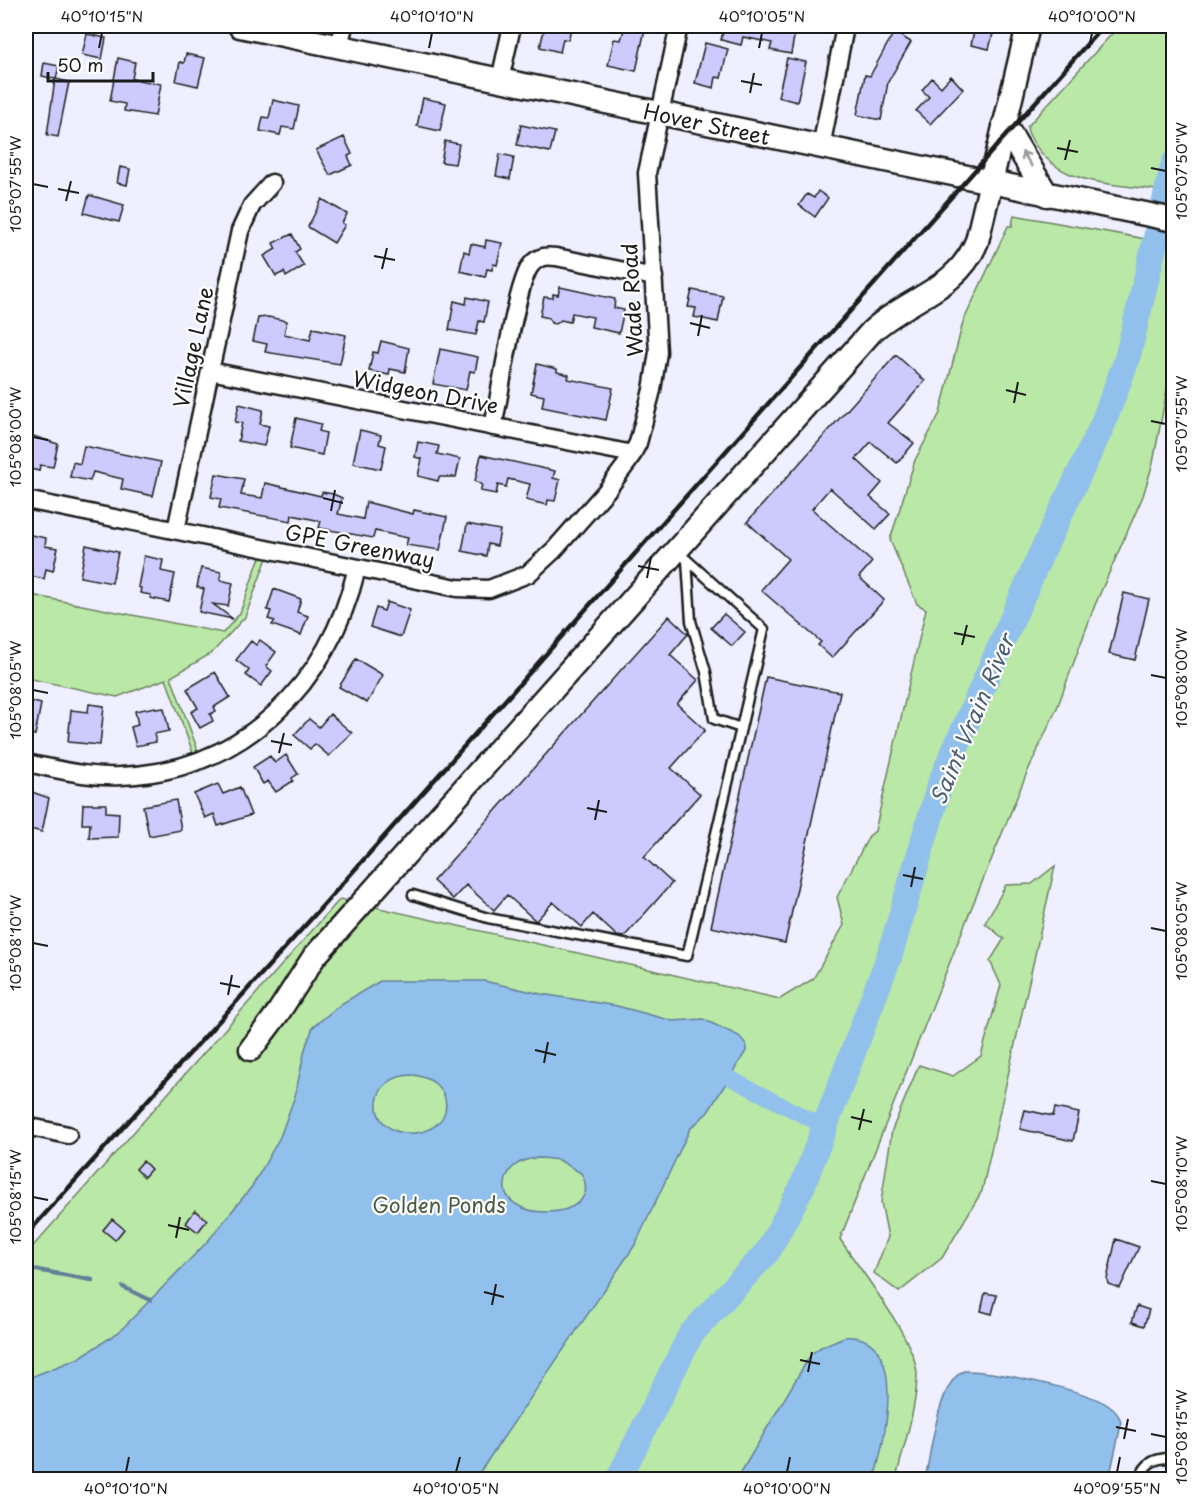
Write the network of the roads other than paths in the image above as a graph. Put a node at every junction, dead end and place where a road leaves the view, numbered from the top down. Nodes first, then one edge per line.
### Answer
1 (240, 26) edge
2 (512, 26) edge
3 (679, 26) edge
4 (1028, 26) edge
5 (845, 27) dead end
6 (341, 36) edge
7 (500, 80) junction
8 (660, 113) junction
9 (1004, 124) junction
10 (821, 147) junction
11 (272, 183) dead end
12 (990, 183) junction
13 (1047, 195) junction
14 (1173, 220) edge
15 (654, 277) junction
16 (210, 371) junction
17 (493, 427) junction
18 (633, 454) junction
19 (26, 500) edge
20 (176, 530) junction
21 (681, 556) junction
22 (357, 568) junction
23 (741, 728) junction
24 (26, 763) edge
25 (413, 895) dead end
26 (251, 1049) dead end
27 (26, 1126) edge
28 (68, 1135) dead end
29 (1173, 1458) edge
30 (1139, 1479) edge

1 - 6 street, Hover Street
2 - 7 street
3 - 8 street, Wade Road
4 - 9 street
5 - 10 street
6 - 7 street, Hover Street
7 - 8 street, Hover Street
8 - 10 street, Hover Street
8 - 15 street, Wade Road
9 - 12 street
13 -> 9 street
10 - 12 street, Hover Street
11 - 16 street, Village Lane
12 - 13 street, Hover Street
12 - 21 street
13 - 14 street, Hover Street
15 - 17 street
15 - 18 street, Wade Road
16 - 17 street, Widgeon Drive
16 - 20 street, Village Lane
17 - 18 street, Widgeon Drive
18 - 22 street, GPE Greenway
19 - 20 street, GPE Greenway
20 - 22 street, GPE Greenway
21 - 23 lane
21 - 23 lane
21 - 26 street
22 - 24 street
23 - 25 lane
27 - 28 street
29 - 30 lane

